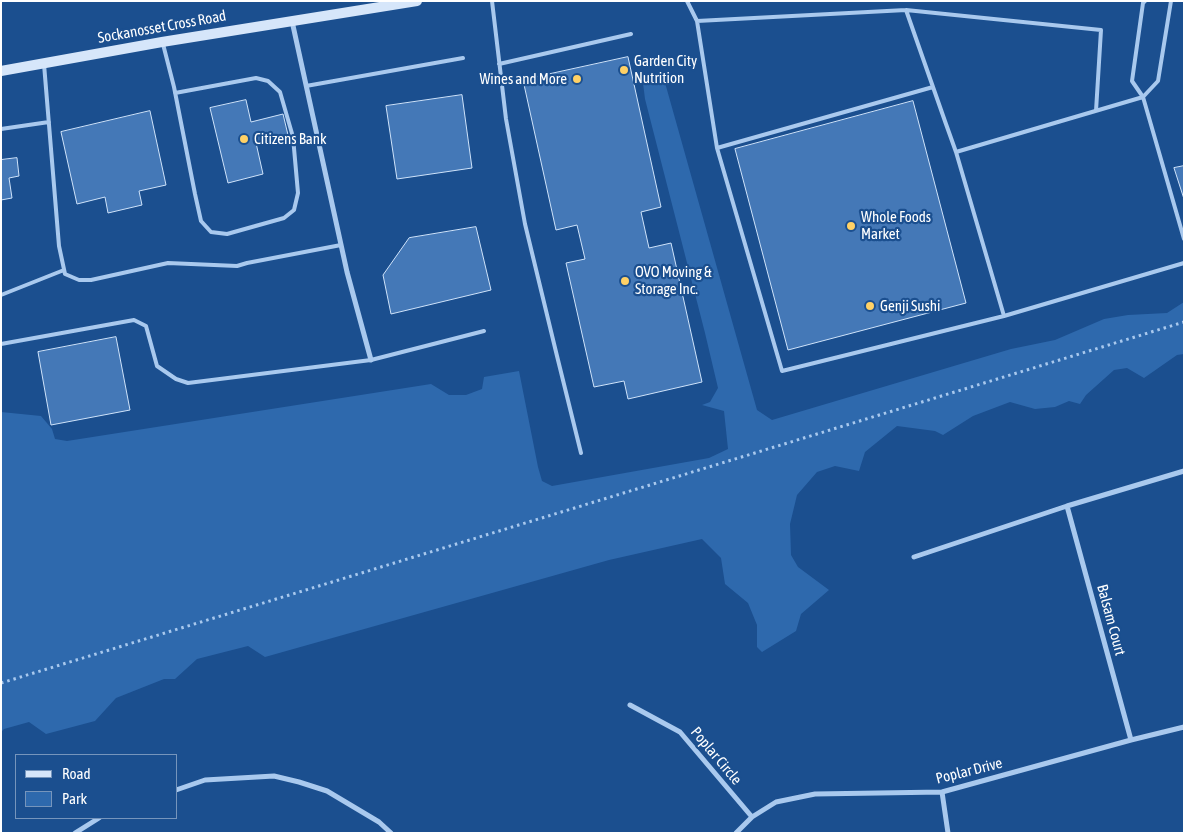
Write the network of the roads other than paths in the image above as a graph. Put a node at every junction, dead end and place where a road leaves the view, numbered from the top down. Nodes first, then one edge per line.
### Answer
1 (417, 1) edge
2 (492, 1) edge
3 (687, 1) edge
4 (1144, 1) edge
5 (1171, 1) edge
6 (906, 10) junction
7 (292, 21) junction
8 (697, 21) junction
9 (632, 34) dead end
10 (162, 42) junction
11 (463, 58) dead end
12 (44, 63) junction
13 (499, 64) junction
14 (1, 70) edge
15 (306, 86) junction
16 (933, 87) junction
17 (175, 93) junction
18 (1143, 97) junction
19 (1096, 111) junction
20 (49, 122) junction
21 (1, 129) edge
22 (717, 148) junction
23 (956, 152) junction
24 (1184, 239) edge
25 (341, 245) junction
26 (1184, 263) edge
27 (64, 270) junction
28 (1, 295) edge
29 (1004, 316) junction
30 (484, 331) dead end
31 (1, 344) edge
32 (371, 360) junction
33 (581, 453) dead end
34 (1184, 471) edge
35 (1067, 506) junction
36 (914, 557) dead end
37 (630, 705) dead end
38 (1184, 727) edge
39 (1131, 740) junction
40 (178, 789) edge
41 (942, 792) junction
42 (752, 817) junction
43 (98, 819) edge
44 (75, 833) edge
45 (391, 833) edge
46 (736, 833) edge
47 (948, 833) edge

1 - 7 street, Sockanosset Cross Road
2 - 13 lane
3 - 8 lane
4 - 18 lane
5 - 18 lane
6 - 8 lane
6 - 16 lane
6 - 19 lane
7 - 10 street, Sockanosset Cross Road
7 - 15 street
8 - 22 lane
9 - 13 lane
10 - 12 street, Sockanosset Cross Road
10 - 17 lane
11 - 15 lane
12 - 14 street, Sockanosset Cross Road
12 - 20 lane
13 - 33 lane
15 - 25 street
16 - 22 lane
16 - 23 lane
17 - 17 lane
18 - 19 lane
18 - 24 lane
19 - 23 lane
20 - 21 lane
20 - 27 lane
22 - 29 lane
23 - 29 lane
25 - 27 lane
25 - 32 street
26 - 29 lane
27 - 28 lane
30 - 32 lane
31 - 32 lane
34 - 35 street
35 - 36 street
35 - 39 street, Balsam Court
37 - 42 street, Poplar Circle
38 - 39 street, Poplar Drive
39 - 41 street, Poplar Drive
40 - 45 street
41 - 42 street, Poplar Drive
41 - 47 street
42 - 46 street, Poplar Drive
43 - 44 street

